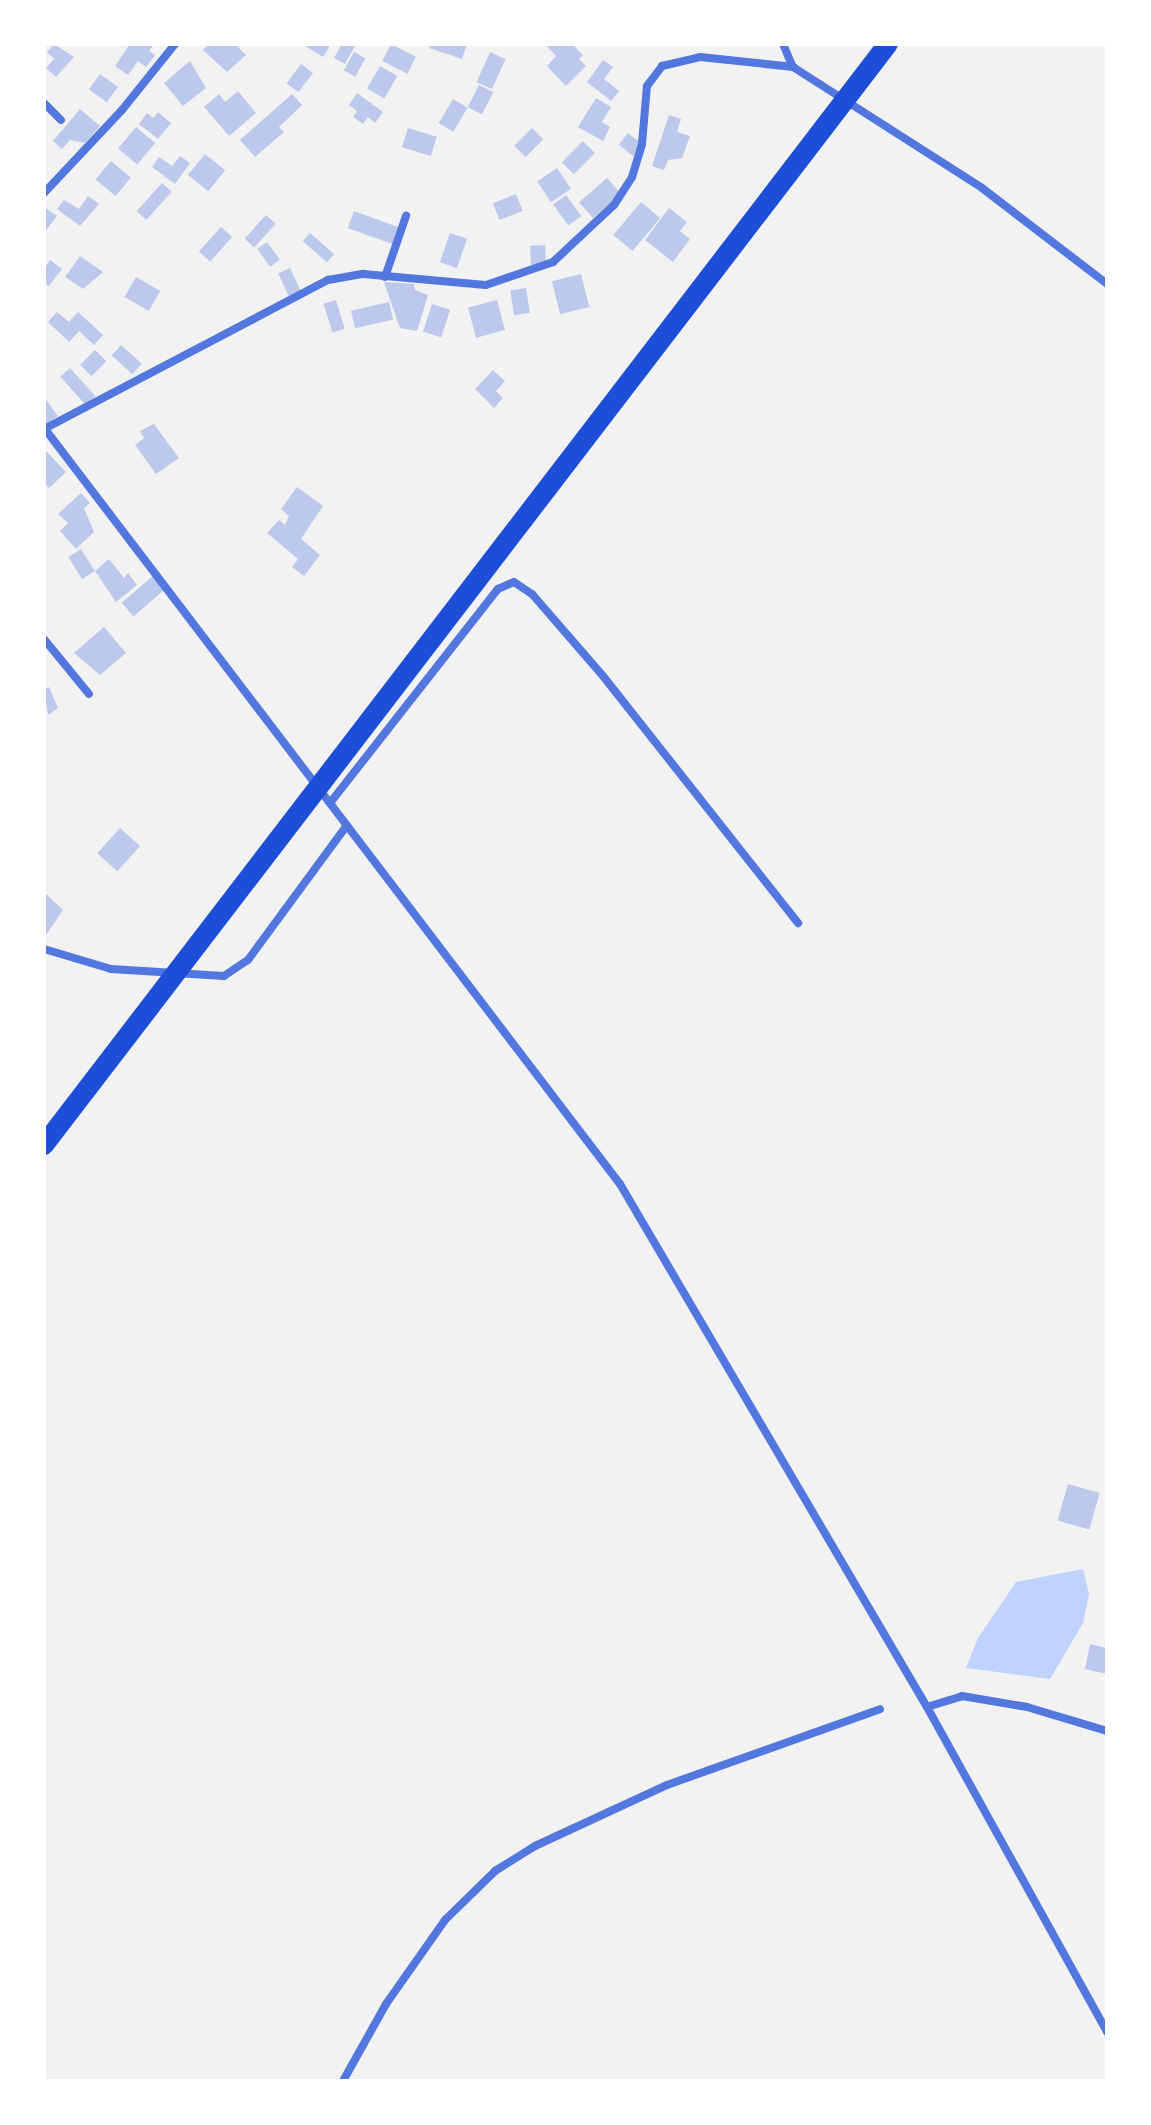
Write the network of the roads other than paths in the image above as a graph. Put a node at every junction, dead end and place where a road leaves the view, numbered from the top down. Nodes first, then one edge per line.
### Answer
1 (175, 44) edge
2 (783, 44) edge
3 (888, 44) edge
4 (793, 67) junction
5 (44, 103) edge
6 (61, 120) dead end
7 (44, 193) edge
8 (406, 216) dead end
9 (385, 277) junction
10 (1107, 284) edge
11 (45, 429) edge
12 (44, 639) edge
13 (89, 694) dead end
14 (330, 803) junction
15 (347, 825) junction
16 (798, 923) dead end
17 (44, 949) edge
18 (44, 1145) edge
19 (927, 1707) junction
20 (880, 1709) dead end
21 (1107, 1731) edge
22 (1107, 2032) edge
23 (343, 2081) edge

1 - 7 street
2 - 4 street
3 - 18 highway
4 - 9 street
4 - 10 street
5 - 6 street
8 - 9 street
9 - 11 street
11 - 14 street
12 - 13 street
14 - 15 street
14 - 16 street
15 - 17 street
15 - 19 street
19 - 21 street
19 - 22 street
20 - 23 street

